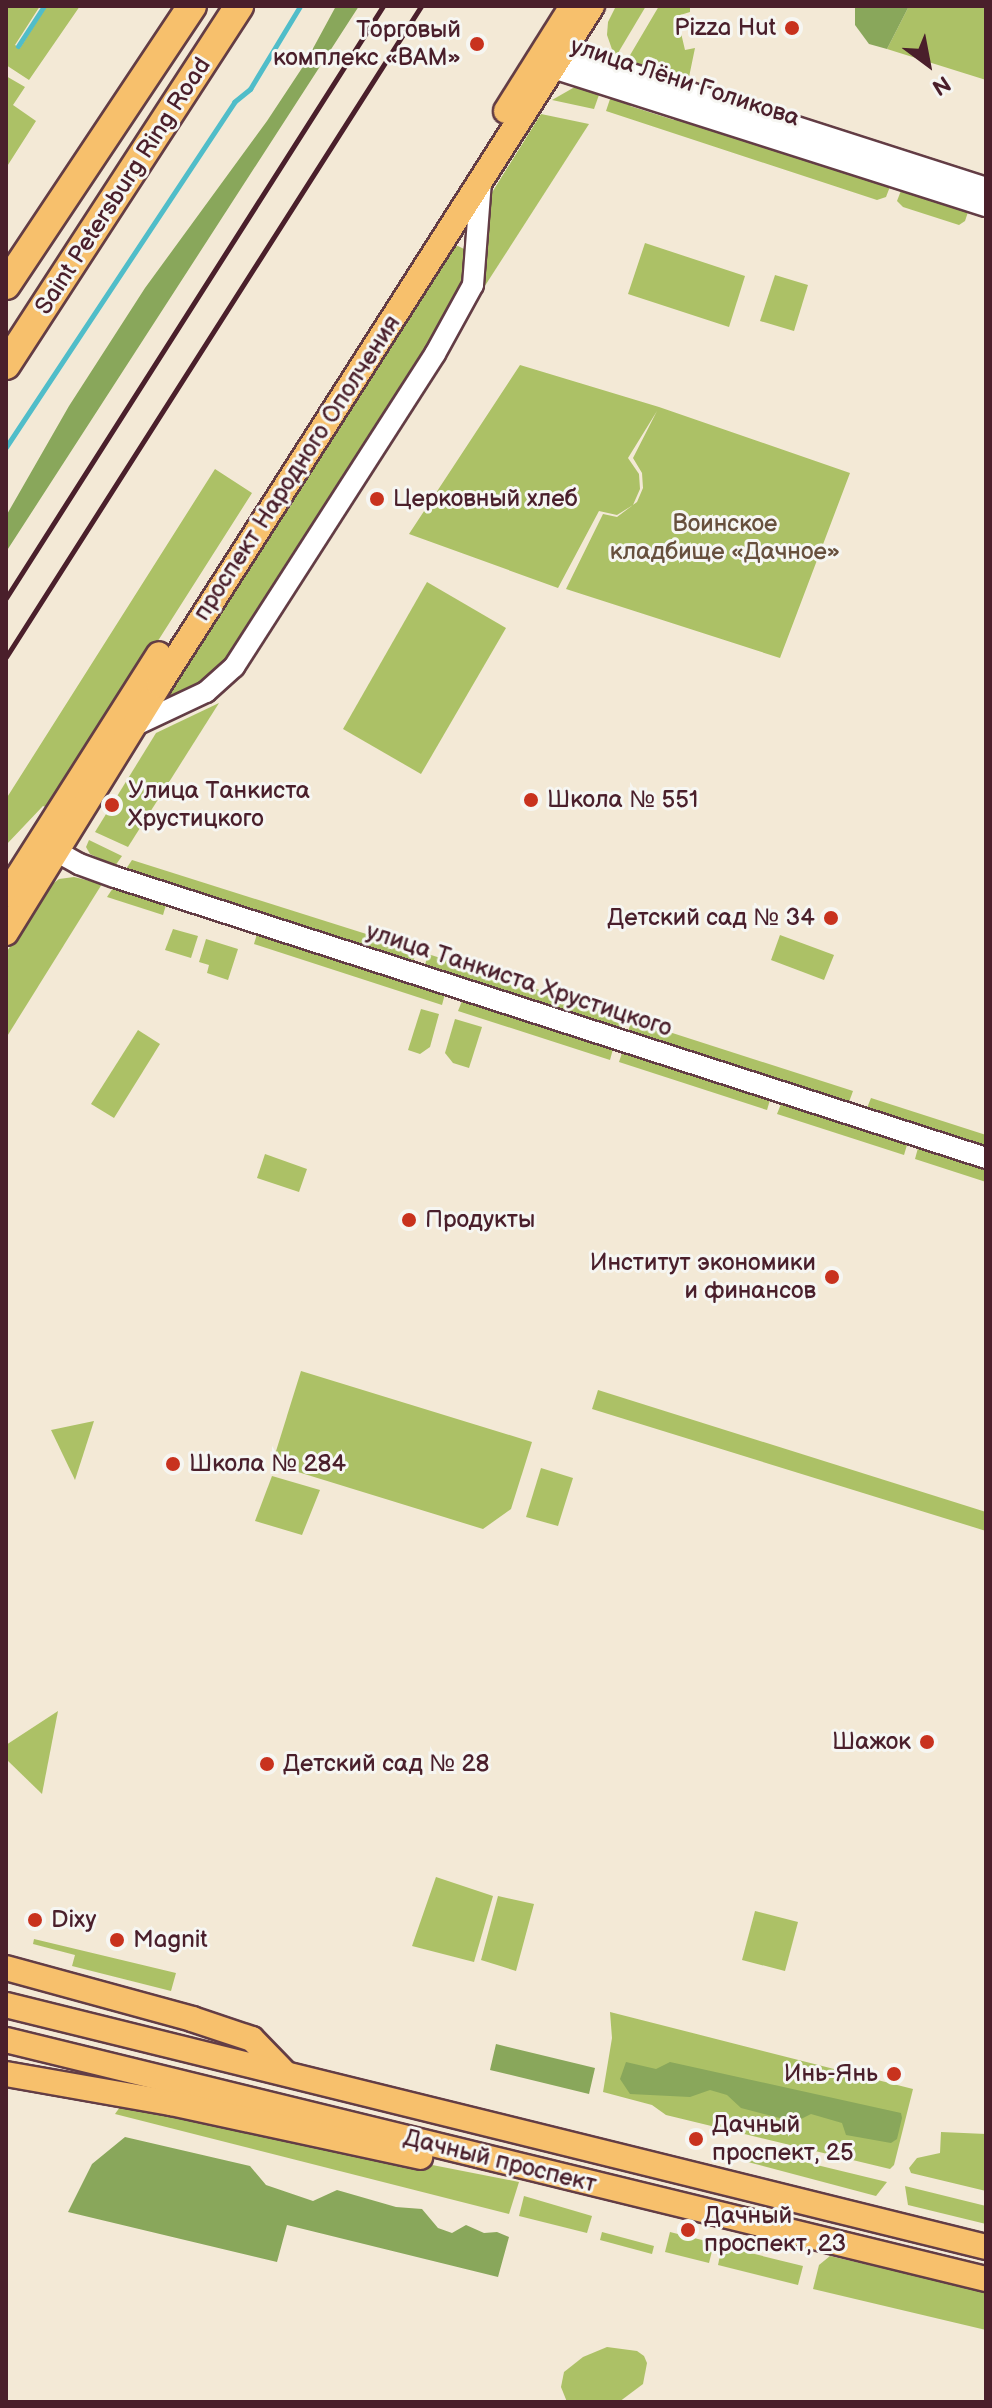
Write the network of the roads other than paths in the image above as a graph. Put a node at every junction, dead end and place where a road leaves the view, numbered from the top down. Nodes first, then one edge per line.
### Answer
1 (192, 6) edge
2 (239, 6) edge
3 (572, 6) edge
4 (592, 6) edge
5 (553, 58) junction
6 (481, 181) junction
7 (986, 188) edge
8 (986, 206) edge
9 (6, 285) edge
10 (6, 365) edge
11 (138, 724) junction
12 (49, 847) junction
13 (6, 895) edge
14 (6, 933) edge
15 (986, 1158) edge
16 (6, 1968) edge
17 (18, 2008) edge
18 (10, 2041) edge
19 (286, 2073) junction
20 (6, 2074) edge
21 (454, 2150) junction
22 (986, 2247) edge
23 (986, 2279) edge

1 - 9 highway, Saint Petersburg Ring Road
2 - 10 highway, Saint Petersburg Ring Road
3 - 5 main road, проспект Народного Ополчения
4 - 5 main road, проспект Народного Ополчения
5 - 6 main road, проспект Народного Ополчения
5 - 7 street, улица Лёни Голикова
5 - 8 street, улица Лёни Голикова
5 - 12 main road, проспект Народного Ополчения
6 - 11 main road, проспект Народного Ополчения
6 - 11 street
11 - 12 main road, проспект Народного Ополчения
12 - 13 main road, проспект Народного Ополчения
12 - 14 main road, проспект Народного Ополчения
12 - 15 street, улица Танкиста Хрустицкого
16 - 19 main road
17 - 19 main road, Дачный проспект
18 - 21 main road, Дачный проспект
19 - 22 main road, Дачный проспект
20 - 21 main road
21 - 23 main road, Дачный проспект

